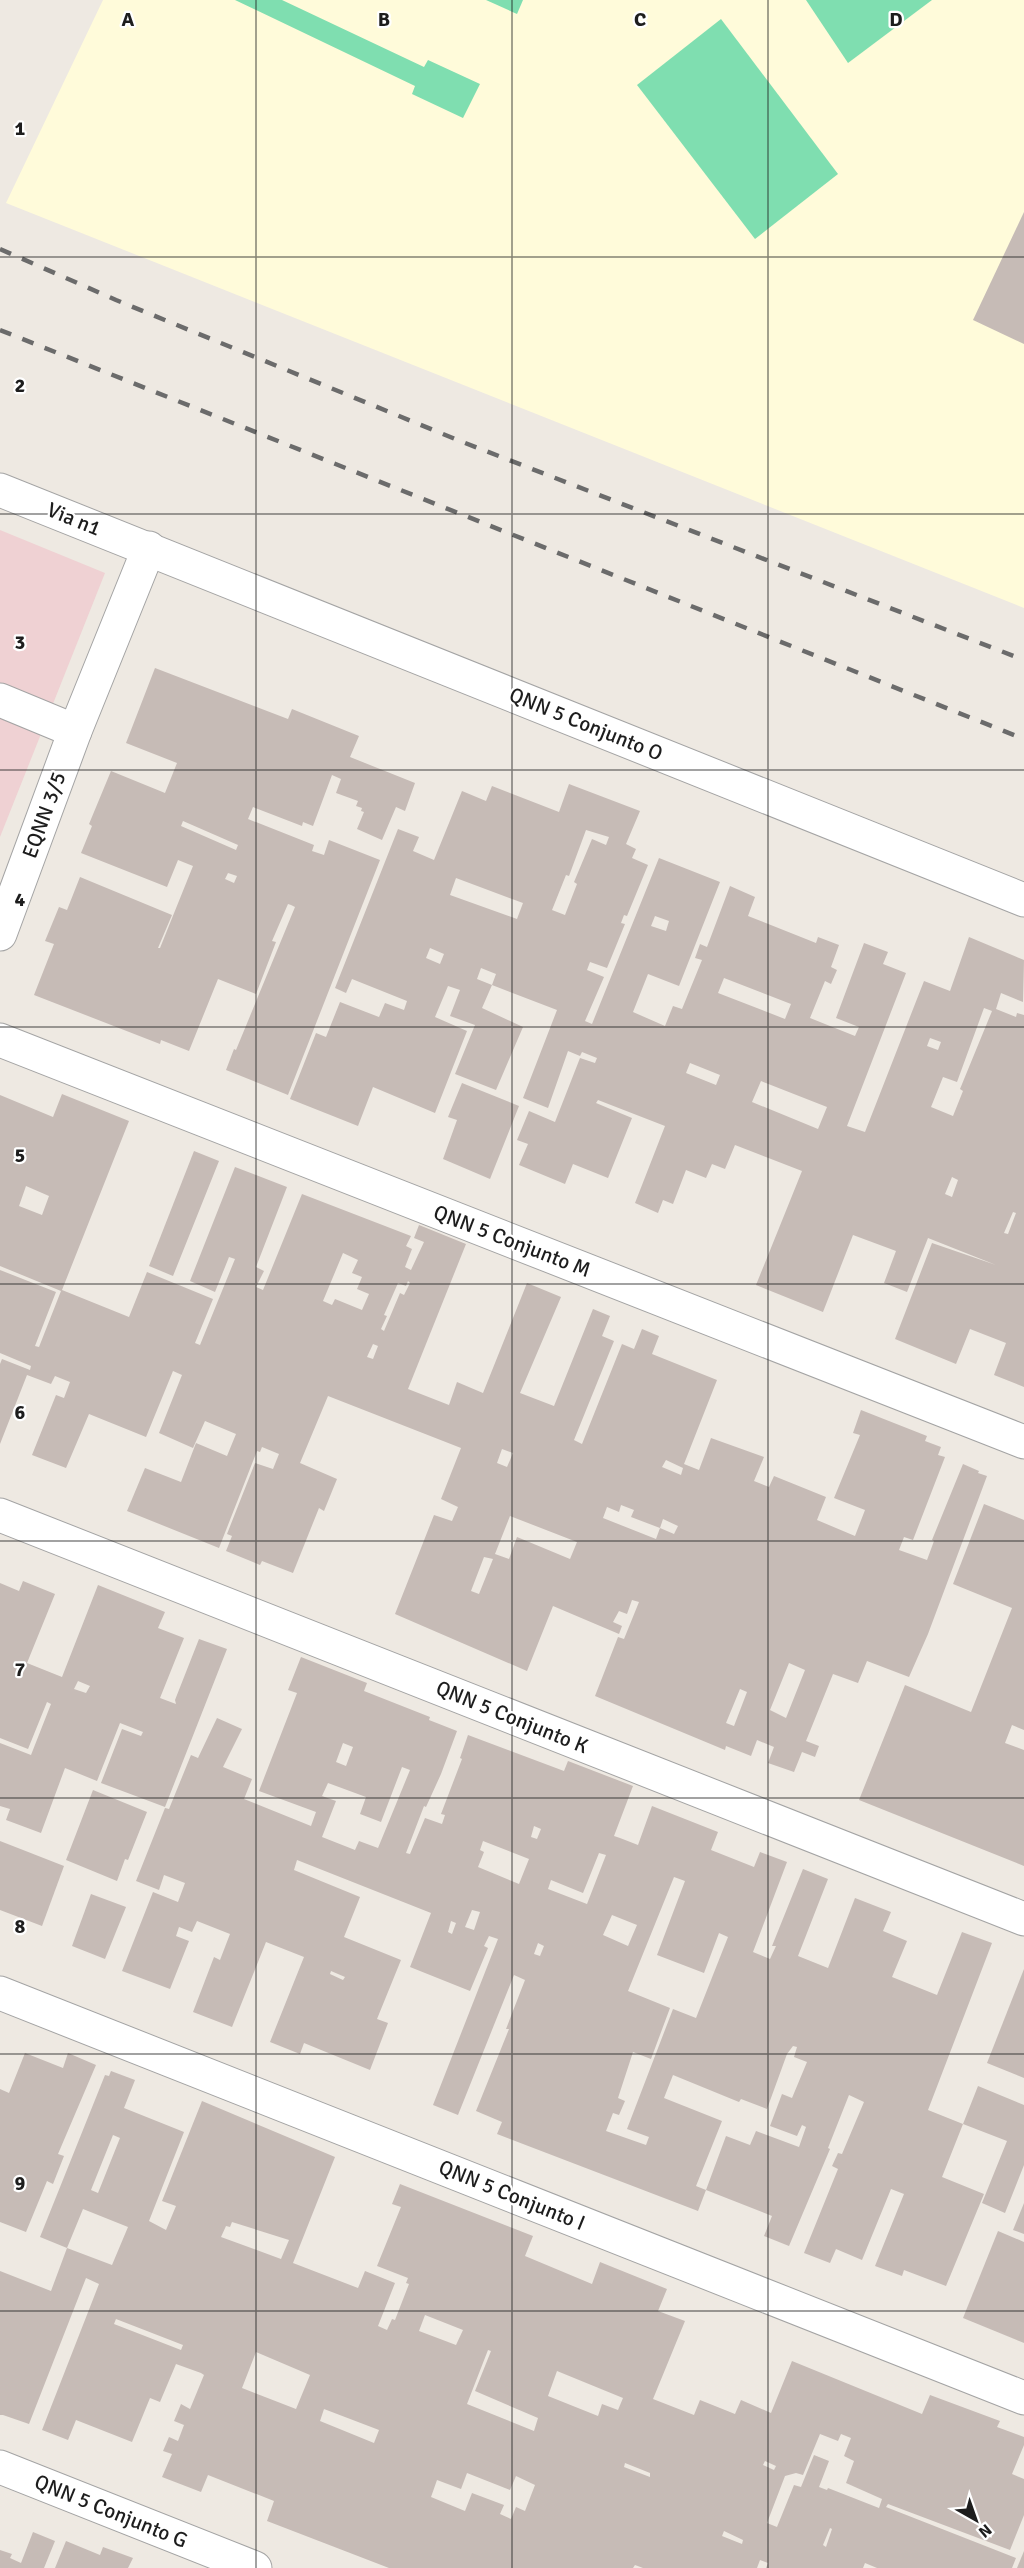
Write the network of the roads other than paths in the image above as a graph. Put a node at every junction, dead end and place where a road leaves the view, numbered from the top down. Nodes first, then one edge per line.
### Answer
1 (0, 490) edge
2 (148, 548) junction
3 (0, 700) edge
4 (75, 731) junction
5 (1024, 900) edge
6 (0, 933) edge
7 (0, 1040) edge
8 (1024, 1442) edge
9 (0, 1515) edge
10 (1024, 1919) edge
11 (0, 1993) edge
12 (1024, 2398) edge
13 (0, 2467) edge
14 (255, 2568) edge

1 - 2 street, Via n1
2 - 4 street, EQNN 3/5
2 - 5 street, QNN 5 Conjunto O
3 - 4 street
4 - 6 street, EQNN 3/5
7 - 8 street, QNN 5 Conjunto M
9 - 10 street, QNN 5 Conjunto K
11 - 12 street, QNN 5 Conjunto I
13 - 14 street, QNN 5 Conjunto G

